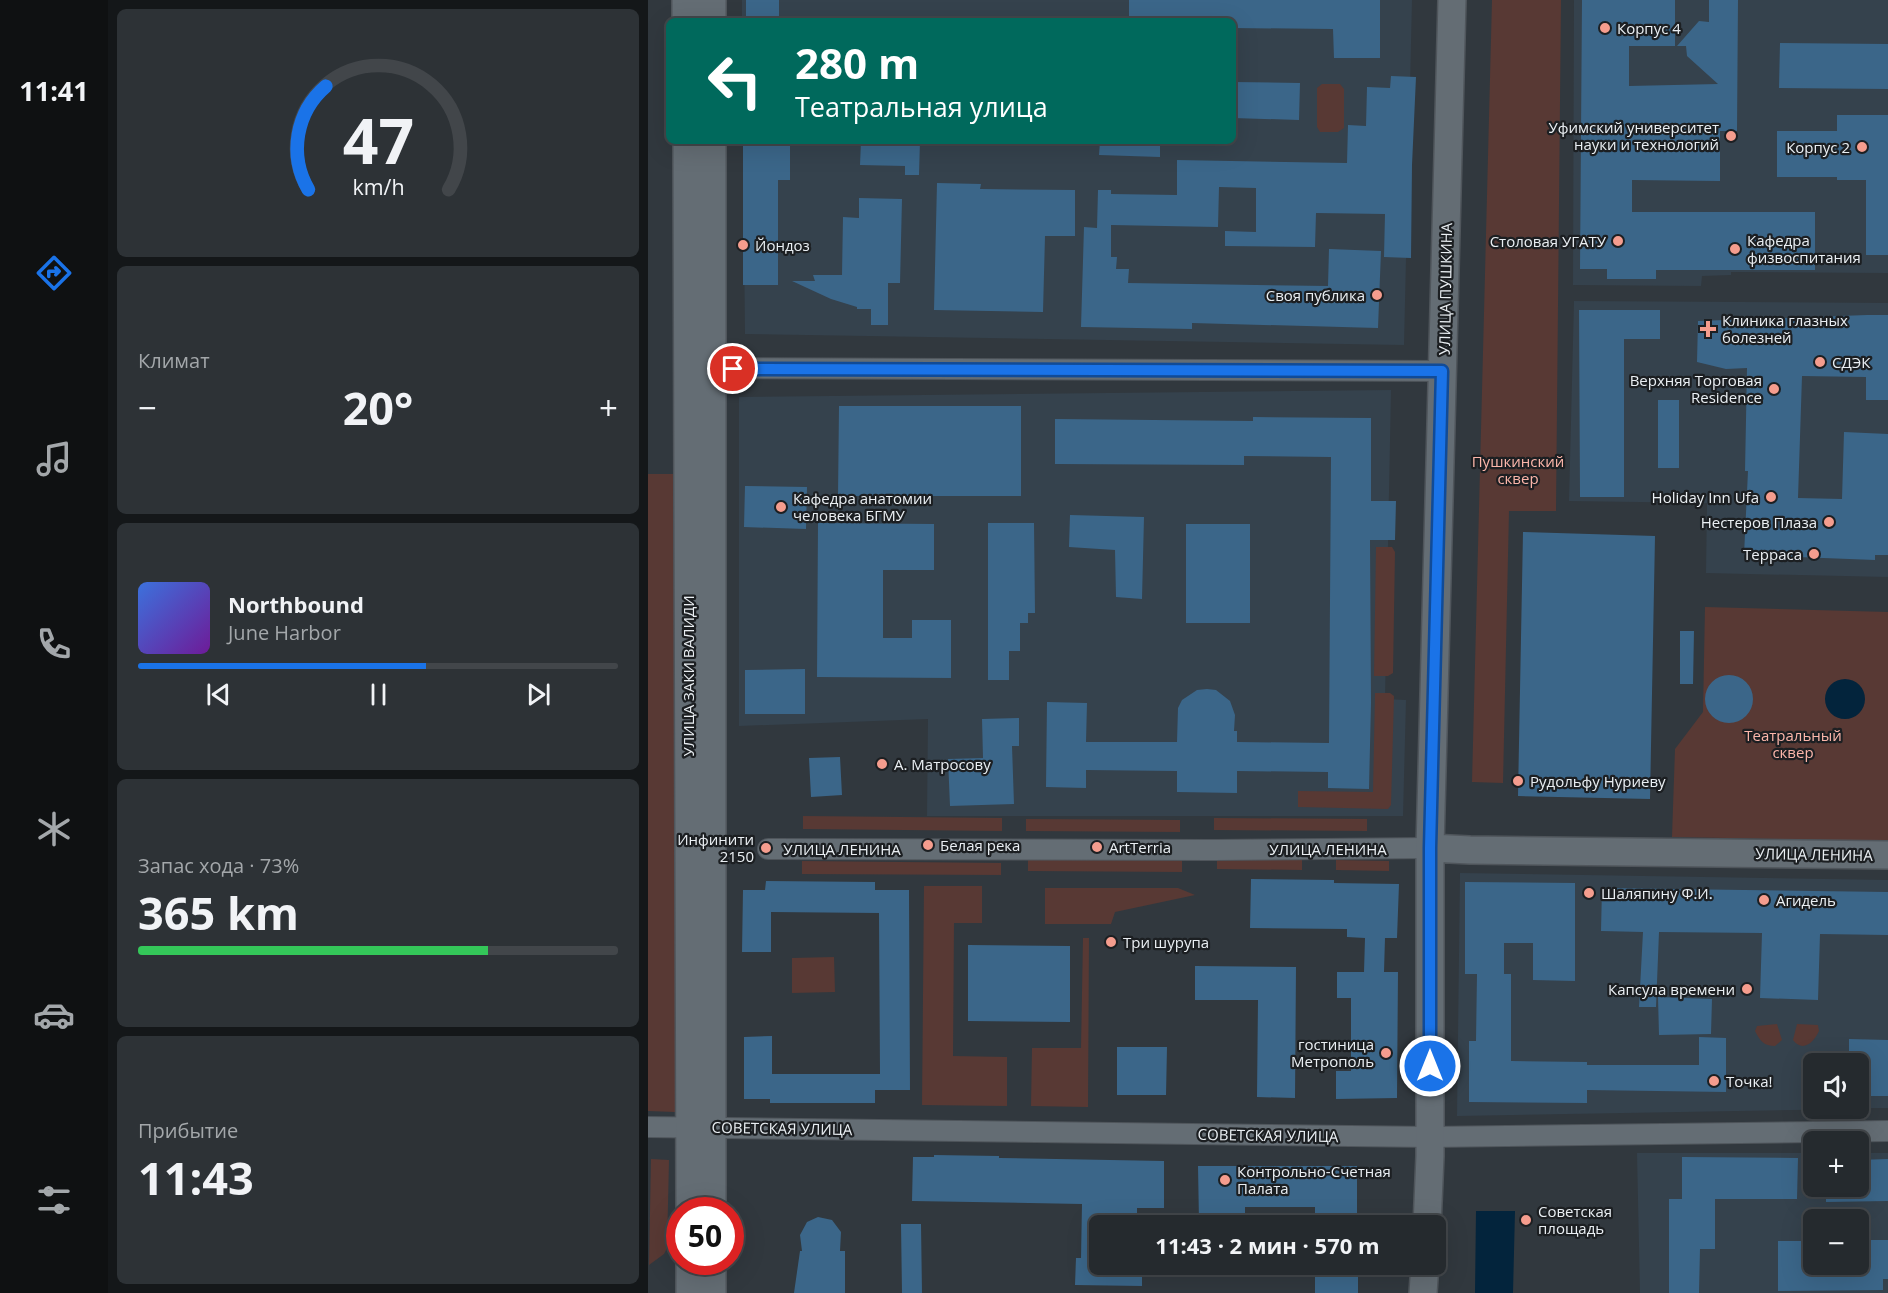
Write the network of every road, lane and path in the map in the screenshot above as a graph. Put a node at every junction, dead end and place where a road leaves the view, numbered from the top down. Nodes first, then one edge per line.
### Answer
1 (686, 0) edge
2 (712, 0) edge
3 (1452, 0) edge
4 (686, 18) edge
5 (712, 18) edge
6 (687, 144) edge
7 (712, 144) edge
8 (699, 368) junction
9 (1442, 371) junction
10 (1430, 848) junction
11 (768, 849) dead end
12 (1888, 855) edge
13 (648, 1127) edge
14 (700, 1127) junction
15 (1888, 1131) edge
16 (1430, 1137) junction
17 (692, 1197) edge
18 (710, 1197) edge
19 (1427, 1215) edge
20 (690, 1275) edge
21 (712, 1275) edge
22 (1424, 1275) edge
23 (690, 1293) edge
24 (712, 1293) edge
25 (1423, 1293) edge

1 - 4 main road
2 - 5 main road
3 - 9 main road, УЛИЦА ПУШКИНА
6 - 8 main road, УЛИЦА ЗАКИ ВАЛИДИ
7 - 8 main road, УЛИЦА ЗАКИ ВАЛИДИ
8 - 9 street
8 - 14 main road, УЛИЦА ЗАКИ ВАЛИДИ
9 - 10 main road, УЛИЦА ПУШКИНА
10 - 11 street, УЛИЦА ЛЕНИНА
10 - 12 main road, УЛИЦА ЛЕНИНА
10 - 16 main road, УЛИЦА ПУШКИНА
13 - 14 street, СОВЕТСКАЯ УЛИЦА
14 - 16 street, СОВЕТСКАЯ УЛИЦА
14 - 17 main road, УЛИЦА ЗАКИ ВАЛИДИ
14 - 18 main road, УЛИЦА ЗАКИ ВАЛИДИ
15 - 16 street, СОВЕТСКАЯ УЛИЦА
16 - 19 main road, УЛИЦА ПУШКИНА
20 - 23 main road
21 - 24 main road
22 - 25 main road

